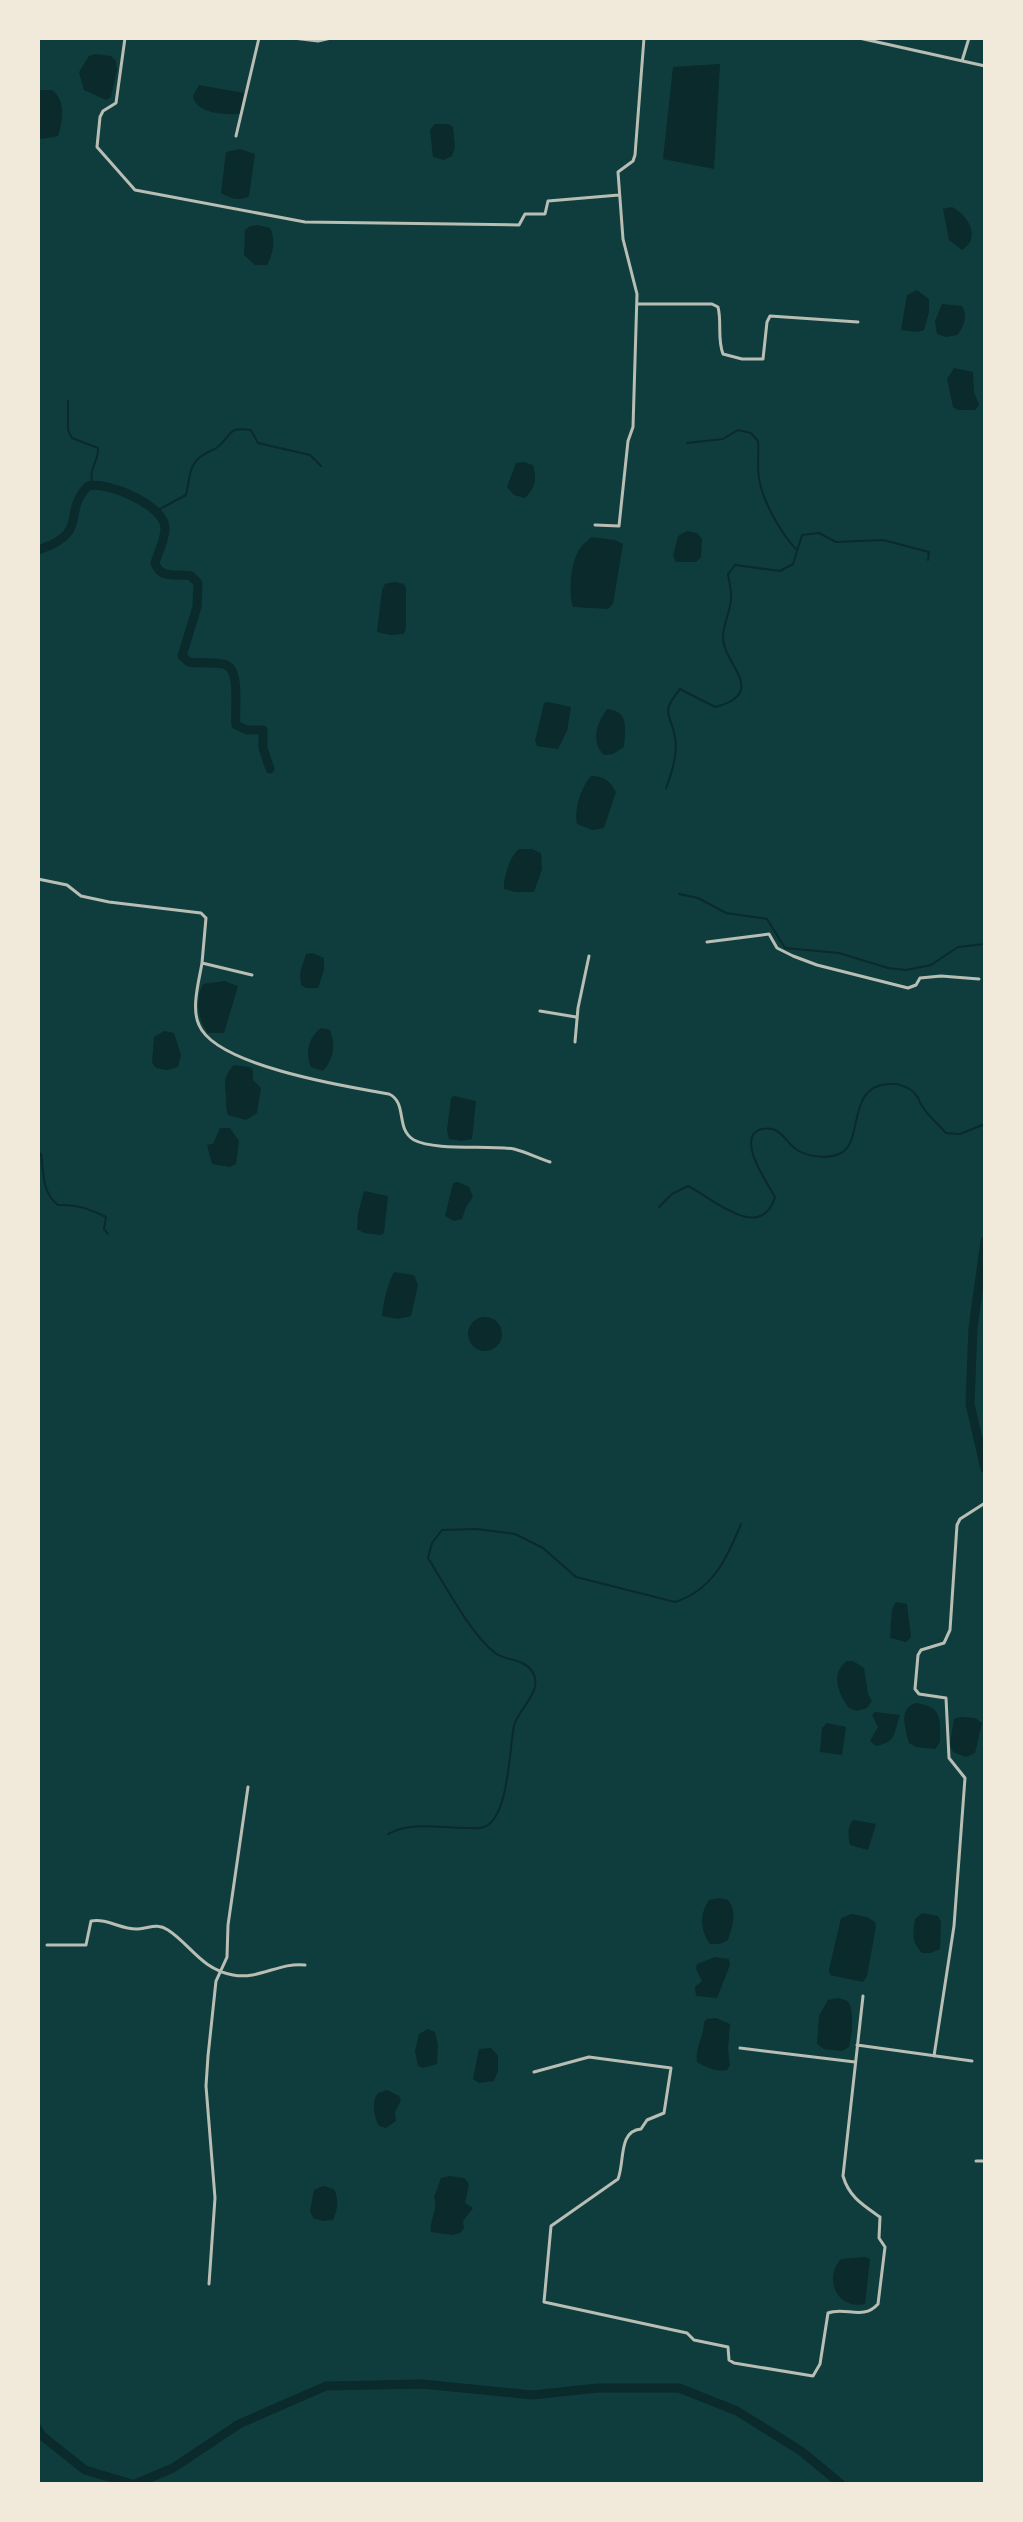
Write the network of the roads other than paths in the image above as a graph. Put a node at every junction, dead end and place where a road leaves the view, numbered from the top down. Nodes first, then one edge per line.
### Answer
1 (125, 38) edge
2 (259, 38) edge
3 (293, 38) edge
4 (331, 38) edge
5 (644, 38) edge
6 (859, 38) edge
7 (969, 38) edge
8 (962, 61) junction
9 (985, 66) edge
10 (236, 136) dead end
11 (619, 195) junction
12 (637, 304) junction
13 (858, 322) dead end
14 (595, 525) dead end
15 (38, 879) edge
16 (707, 942) dead end
17 (589, 956) dead end
18 (202, 963) junction
19 (252, 975) dead end
20 (979, 979) dead end
21 (540, 1011) dead end
22 (577, 1017) junction
23 (575, 1042) dead end
24 (550, 1162) dead end
25 (985, 1503) edge
26 (248, 1787) dead end
27 (47, 1945) dead end
28 (305, 1965) dead end
29 (221, 1971) junction
30 (863, 1996) dead end
31 (857, 2045) junction
32 (740, 2048) dead end
33 (934, 2056) junction
34 (972, 2061) dead end
35 (855, 2062) junction
36 (534, 2072) dead end
37 (976, 2161) dead end
38 (985, 2161) edge
39 (209, 2284) dead end

1 - 11 street
2 - 10 street
3 - 4 street
5 - 11 street
6 - 8 street
7 - 8 street
8 - 9 street
11 - 12 street
12 - 13 street
12 - 14 street
15 - 18 street
16 - 20 street
17 - 22 street
18 - 19 street
18 - 24 street
21 - 22 street
22 - 23 street
25 - 33 street
26 - 29 street
27 - 29 street
28 - 29 street
29 - 39 street
30 - 31 street
31 - 33 street
31 - 35 street
32 - 35 street
33 - 34 street
35 - 36 street
37 - 38 street

